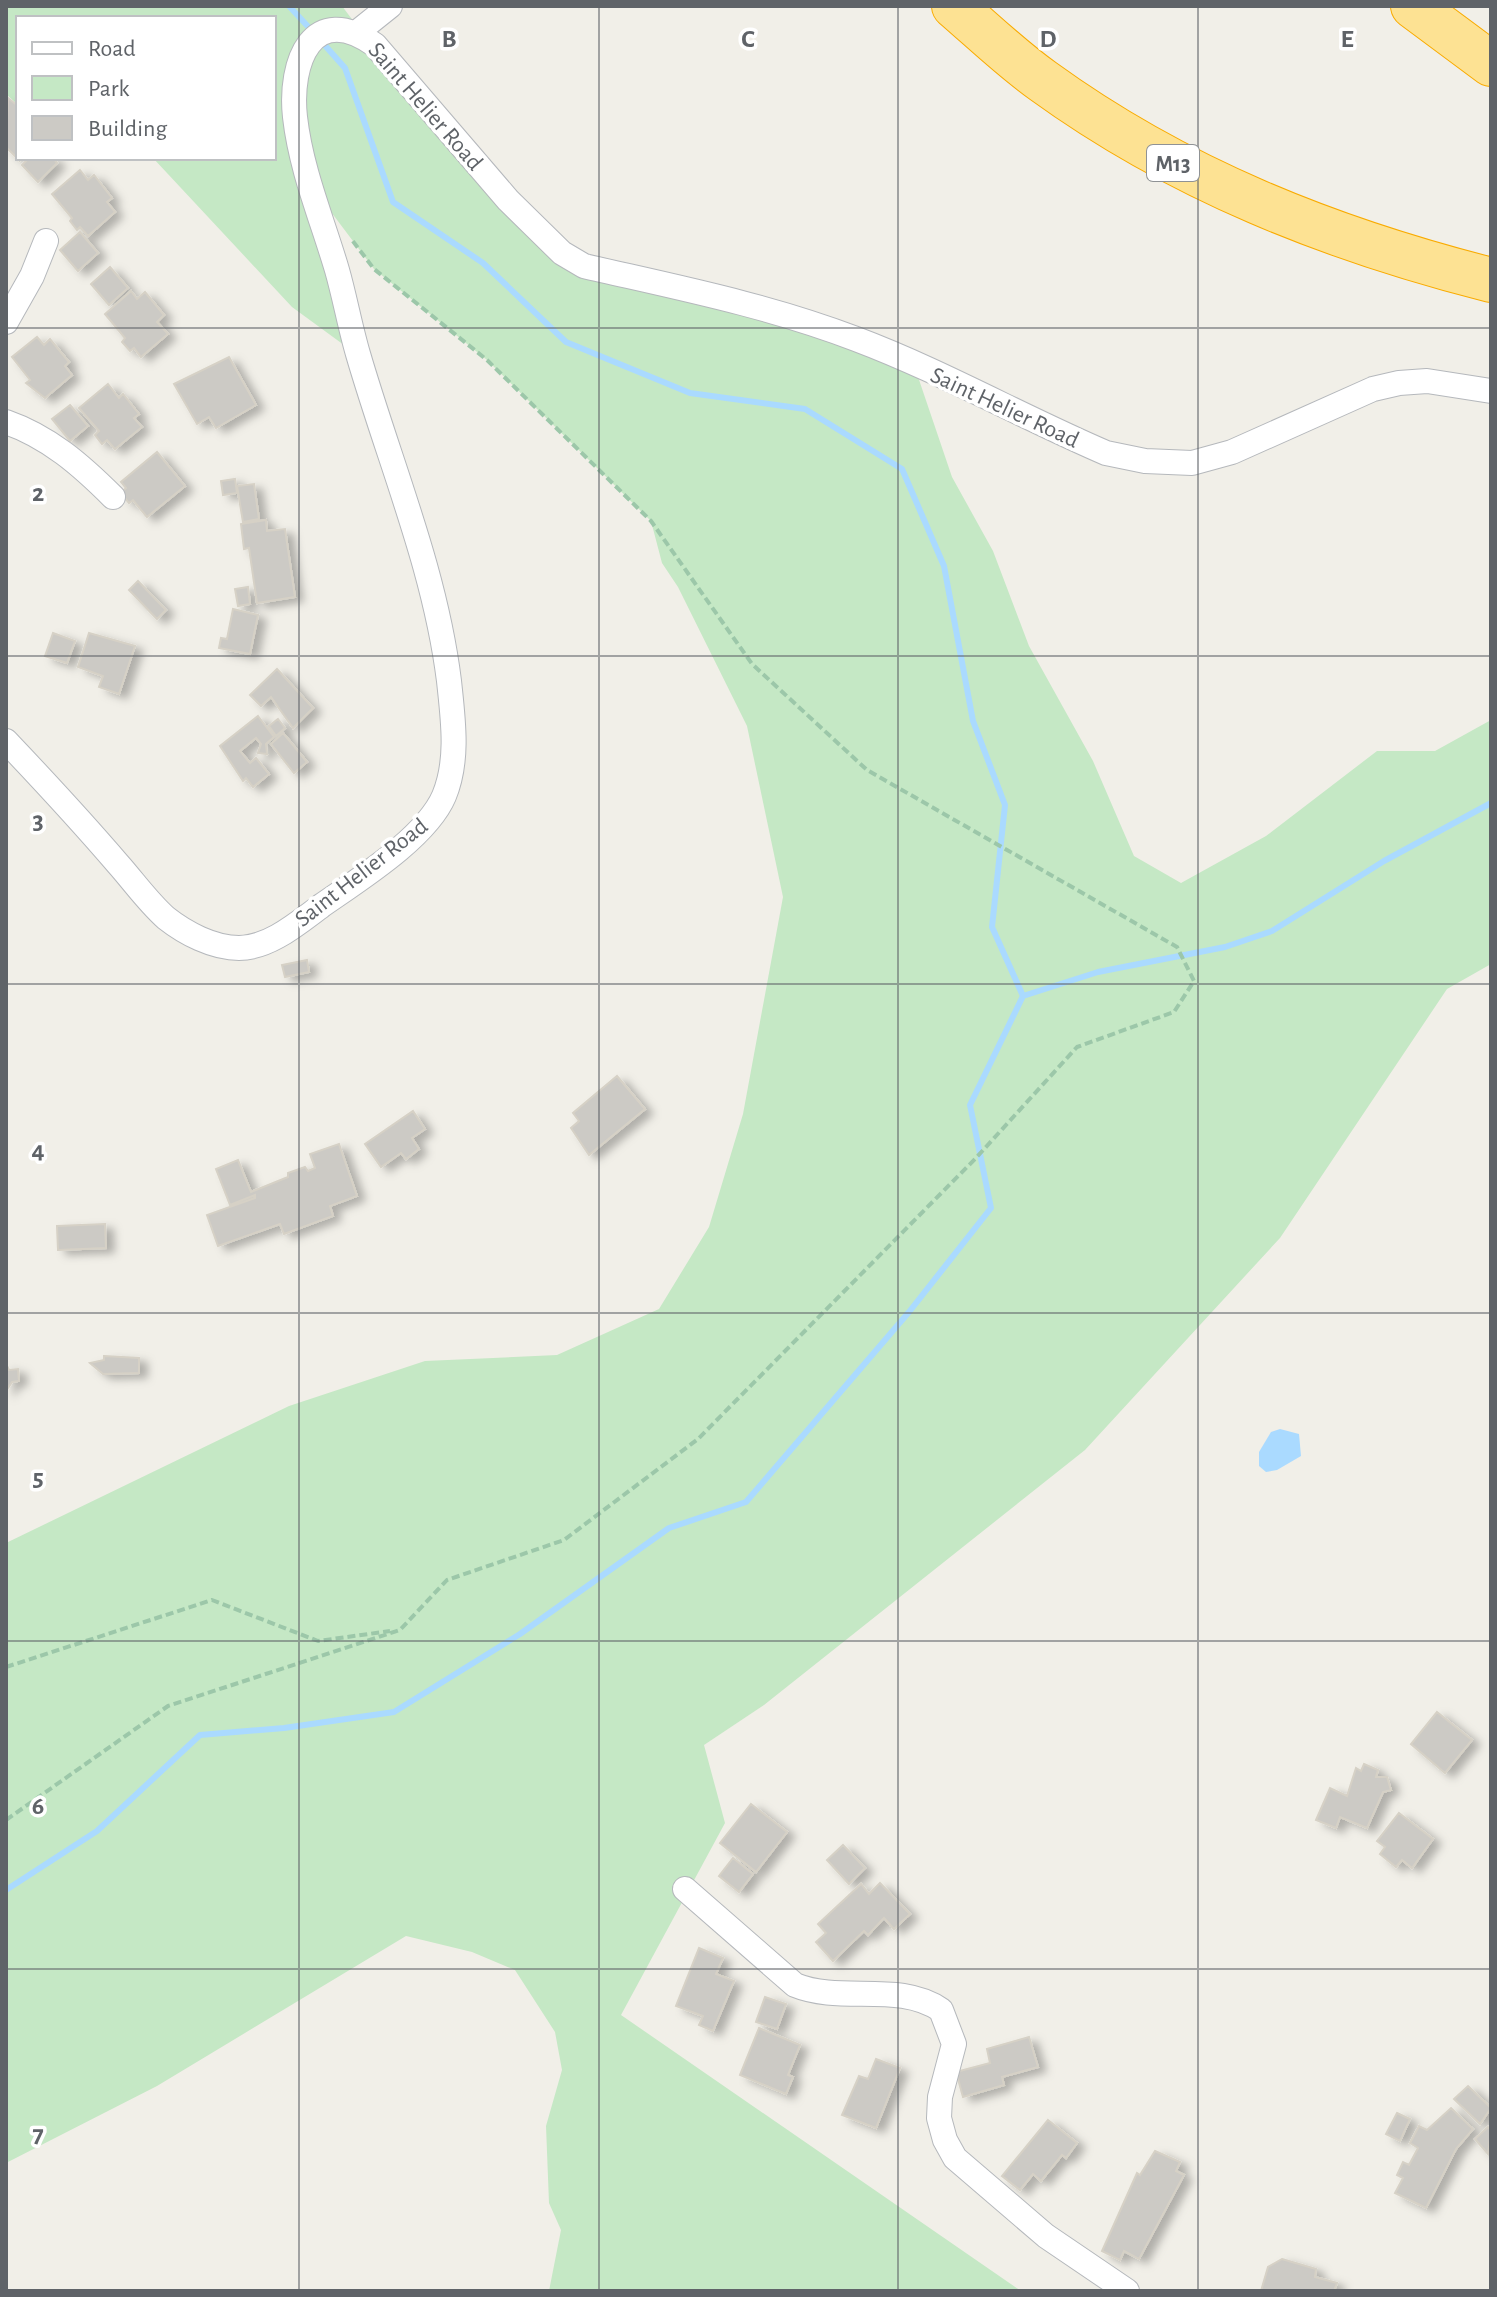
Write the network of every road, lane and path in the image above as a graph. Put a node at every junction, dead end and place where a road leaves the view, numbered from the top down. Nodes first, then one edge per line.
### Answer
1 (390, 6) edge
2 (954, 6) edge
3 (1413, 6) edge
4 (360, 30) junction
5 (1491, 64) edge
6 (346, 231) dead end
7 (46, 241) dead end
8 (1491, 280) edge
9 (6, 322) edge
10 (1491, 391) edge
11 (6, 422) edge
12 (113, 497) dead end
13 (6, 741) edge
14 (400, 1630) junction
15 (6, 1667) edge
16 (6, 1820) edge
17 (685, 1889) dead end
18 (1127, 2291) edge

1 - 4 street
2 - 8 highway, M13
3 - 5 highway
4 - 10 street, Saint Helier Road
4 - 13 street, Saint Helier Road
6 - 14 path
7 - 9 street
11 - 12 street
14 - 15 path
14 - 16 path
17 - 18 street

